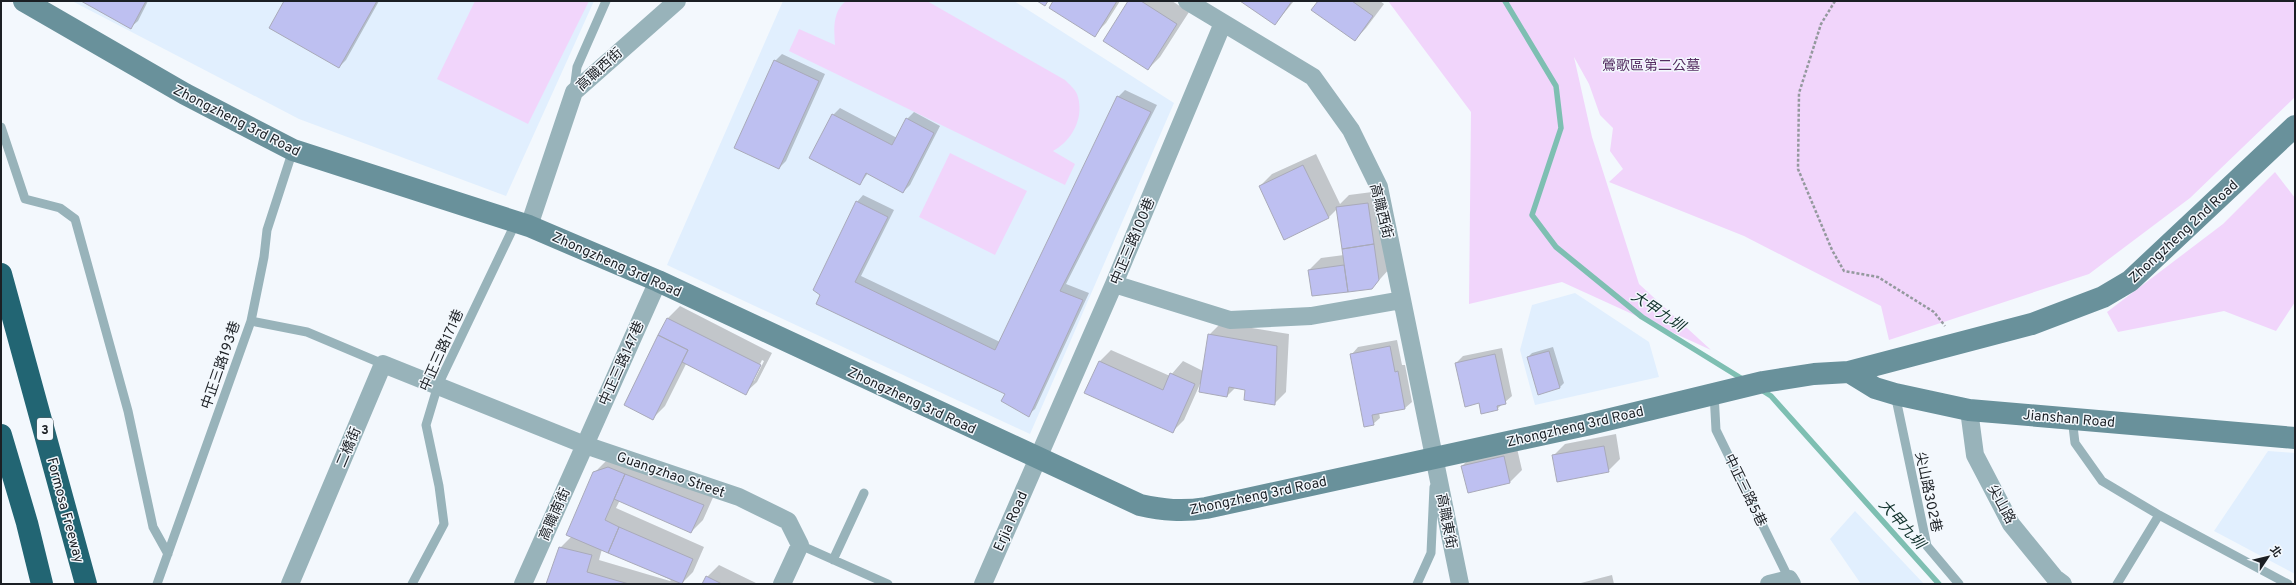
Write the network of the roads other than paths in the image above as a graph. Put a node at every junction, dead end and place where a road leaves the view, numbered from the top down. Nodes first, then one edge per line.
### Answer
1 (24, 1) edge
2 (606, 1) edge
3 (677, 1) edge
4 (1187, 1) edge
5 (1223, 23) junction
6 (574, 92) junction
7 (2295, 126) edge
8 (1, 127) edge
9 (293, 150) junction
10 (523, 224) junction
11 (1, 274) edge
12 (658, 281) junction
13 (1114, 284) junction
14 (1402, 300) junction
15 (251, 320) junction
16 (383, 364) junction
17 (1849, 372) junction
18 (438, 385) junction
19 (1714, 393) junction
20 (1895, 394) junction
21 (1969, 410) junction
22 (2072, 418) junction
23 (1, 435) edge
24 (2295, 438) edge
25 (584, 445) junction
26 (1038, 458) junction
27 (1435, 458) junction
28 (864, 493) dead end
29 (2159, 515) junction
30 (800, 546) junction
31 (168, 554) junction
32 (833, 560) junction
33 (1790, 582) edge
34 (42, 584) edge
35 (86, 584) edge
36 (157, 584) edge
37 (290, 584) edge
38 (412, 584) edge
39 (523, 584) edge
40 (782, 584) edge
41 (888, 584) edge
42 (983, 584) edge
43 (1416, 584) edge
44 (1460, 584) edge
45 (1770, 584) edge
46 (1959, 584) edge
47 (2063, 584) edge
48 (2117, 584) edge
49 (2288, 584) edge

1 - 9 street, Zhongzheng 3rd Road
2 - 6 lane
3 - 6 street, 高職西街
4 - 5 street, 高職西街
5 - 13 street, 中正三路100巷
5 - 14 street, 高職西街
6 - 10 street, 高職西街
7 - 17 street, Zhongzheng 2nd Road
8 - 31 lane
9 - 10 street, Zhongzheng 3rd Road
9 - 15 lane, 中正三路193巷
10 - 12 street, Zhongzheng 3rd Road
10 - 18 lane, 中正三路171巷
11 - 35 highway, Formosa Freeway / 3
12 - 25 street, 中正三路147巷
12 - 26 street, Zhongzheng 3rd Road
13 - 14 street
13 - 26 street, 中正三路100巷
14 - 27 street, 高職西街
15 - 16 lane
15 - 31 lane, 中正三路193巷
16 - 18 street
16 - 37 street, 二橋街
17 - 19 street, Zhongzheng 3rd Road
17 - 20 street, Jianshan Road
18 - 25 street, Guangzhao Street
18 - 38 lane, 中正三路171巷
19 - 27 street, Zhongzheng 3rd Road
19 - 33 lane, 中正三路5巷
20 - 21 street, Jianshan Road
20 - 46 lane, 尖山路302巷
21 - 22 street, Jianshan Road
21 - 47 street, 尖山路
22 - 24 street, Jianshan Road
22 - 29 lane
23 - 34 highway
25 - 30 street, Guangzhao Street
25 - 39 street, 高職南街
26 - 27 street, Zhongzheng 3rd Road
26 - 42 street, Erjia Road
27 - 43 lane
27 - 44 street, 高職東街
28 - 32 lane
29 - 48 lane
29 - 49 lane
30 - 32 lane
30 - 40 street
31 - 36 lane, 中正三路193巷
32 - 41 lane
33 - 45 street

